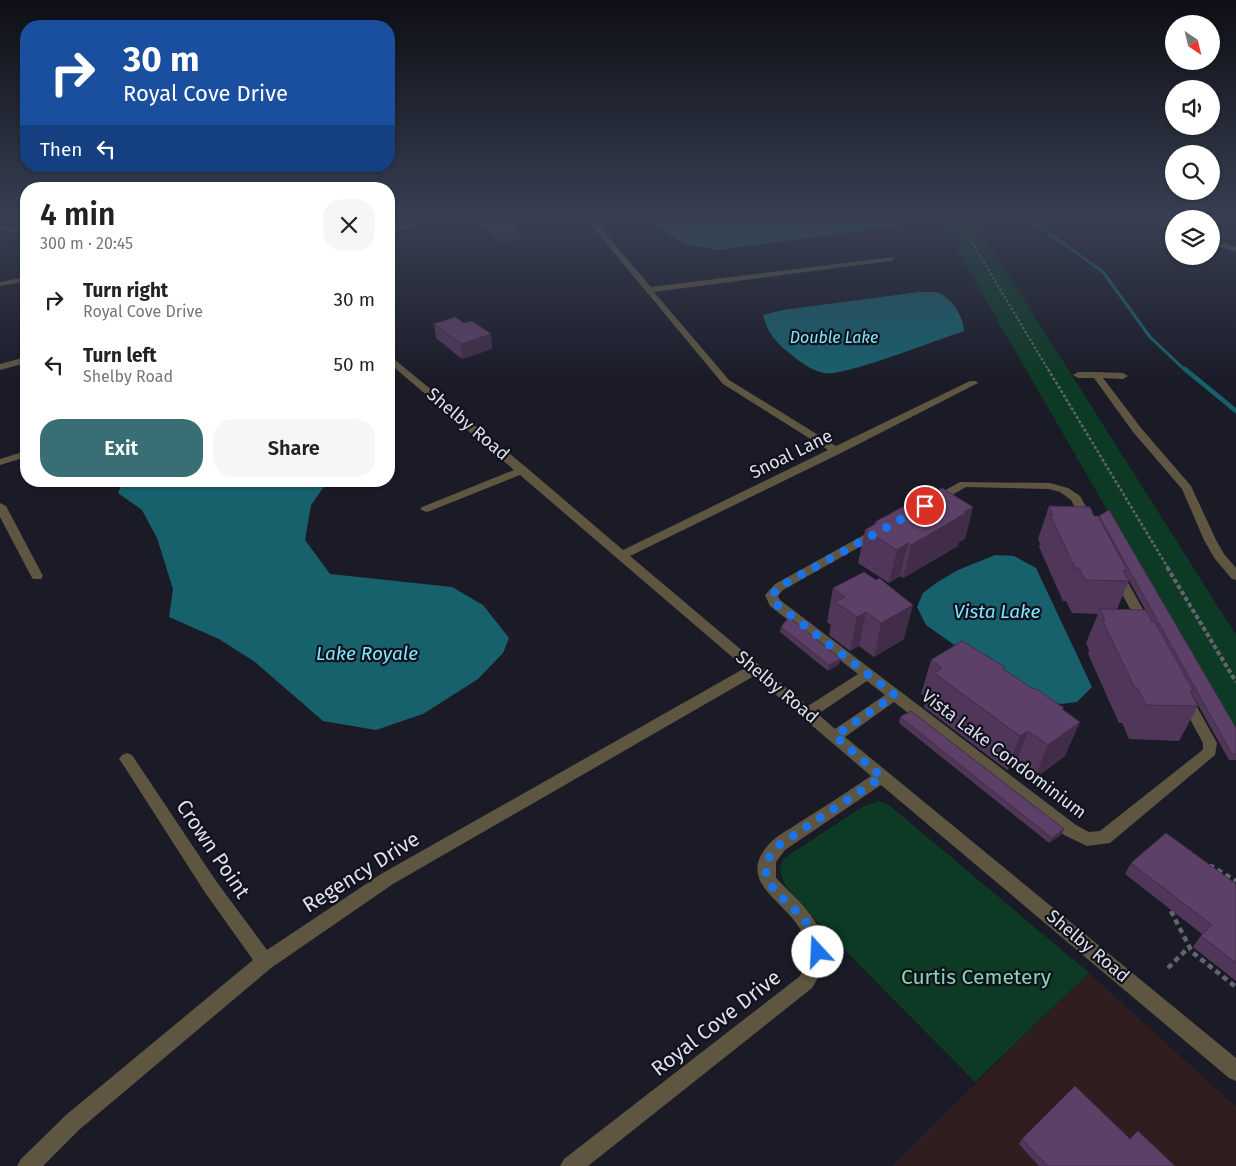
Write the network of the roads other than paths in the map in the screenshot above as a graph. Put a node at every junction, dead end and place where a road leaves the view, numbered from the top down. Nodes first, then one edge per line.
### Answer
1 (634, 273) edge
2 (773, 273) edge
3 (20, 280) edge
4 (0, 284) edge
5 (648, 290) junction
6 (20, 362) edge
7 (395, 363) edge
8 (0, 367) edge
9 (1078, 375) dead end
10 (1096, 376) junction
11 (1123, 376) dead end
12 (974, 383) dead end
13 (837, 451) junction
14 (20, 456) edge
15 (0, 462) edge
16 (523, 470) junction
17 (0, 506) edge
18 (426, 509) dead end
19 (623, 555) junction
20 (37, 576) dead end
21 (1236, 576) edge
22 (755, 669) junction
23 (868, 674) junction
24 (895, 695) junction
25 (808, 713) junction
26 (835, 736) junction
27 (127, 759) dead end
28 (882, 777) junction
29 (265, 962) junction
30 (1236, 1071) edge
31 (28, 1166) edge
32 (571, 1166) edge

1 - 5 street
2 - 5 street
3 - 4 street
5 - 13 street
6 - 8 street
7 - 16 street, Shelby Road
9 - 10 street
10 - 11 street
10 - 21 street
12 - 13 street, Snoal Lane
13 - 19 street, Snoal Lane
14 - 15 street
16 - 18 street
16 - 19 street, Shelby Road
17 - 20 street
19 - 22 street, Shelby Road
22 - 25 street, Shelby Road
22 - 29 street, Regency Drive
23 - 24 street, Vista Lake Condominium
23 - 24 street, Vista Lake Condominium
23 - 25 street
24 - 26 street, Vista Lake Condominium
25 - 26 street, Shelby Road
26 - 28 street, Shelby Road
27 - 29 street, Crown Point
28 - 30 street, Shelby Road
28 - 32 street, Royal Cove Drive
29 - 31 street, Regency Drive

